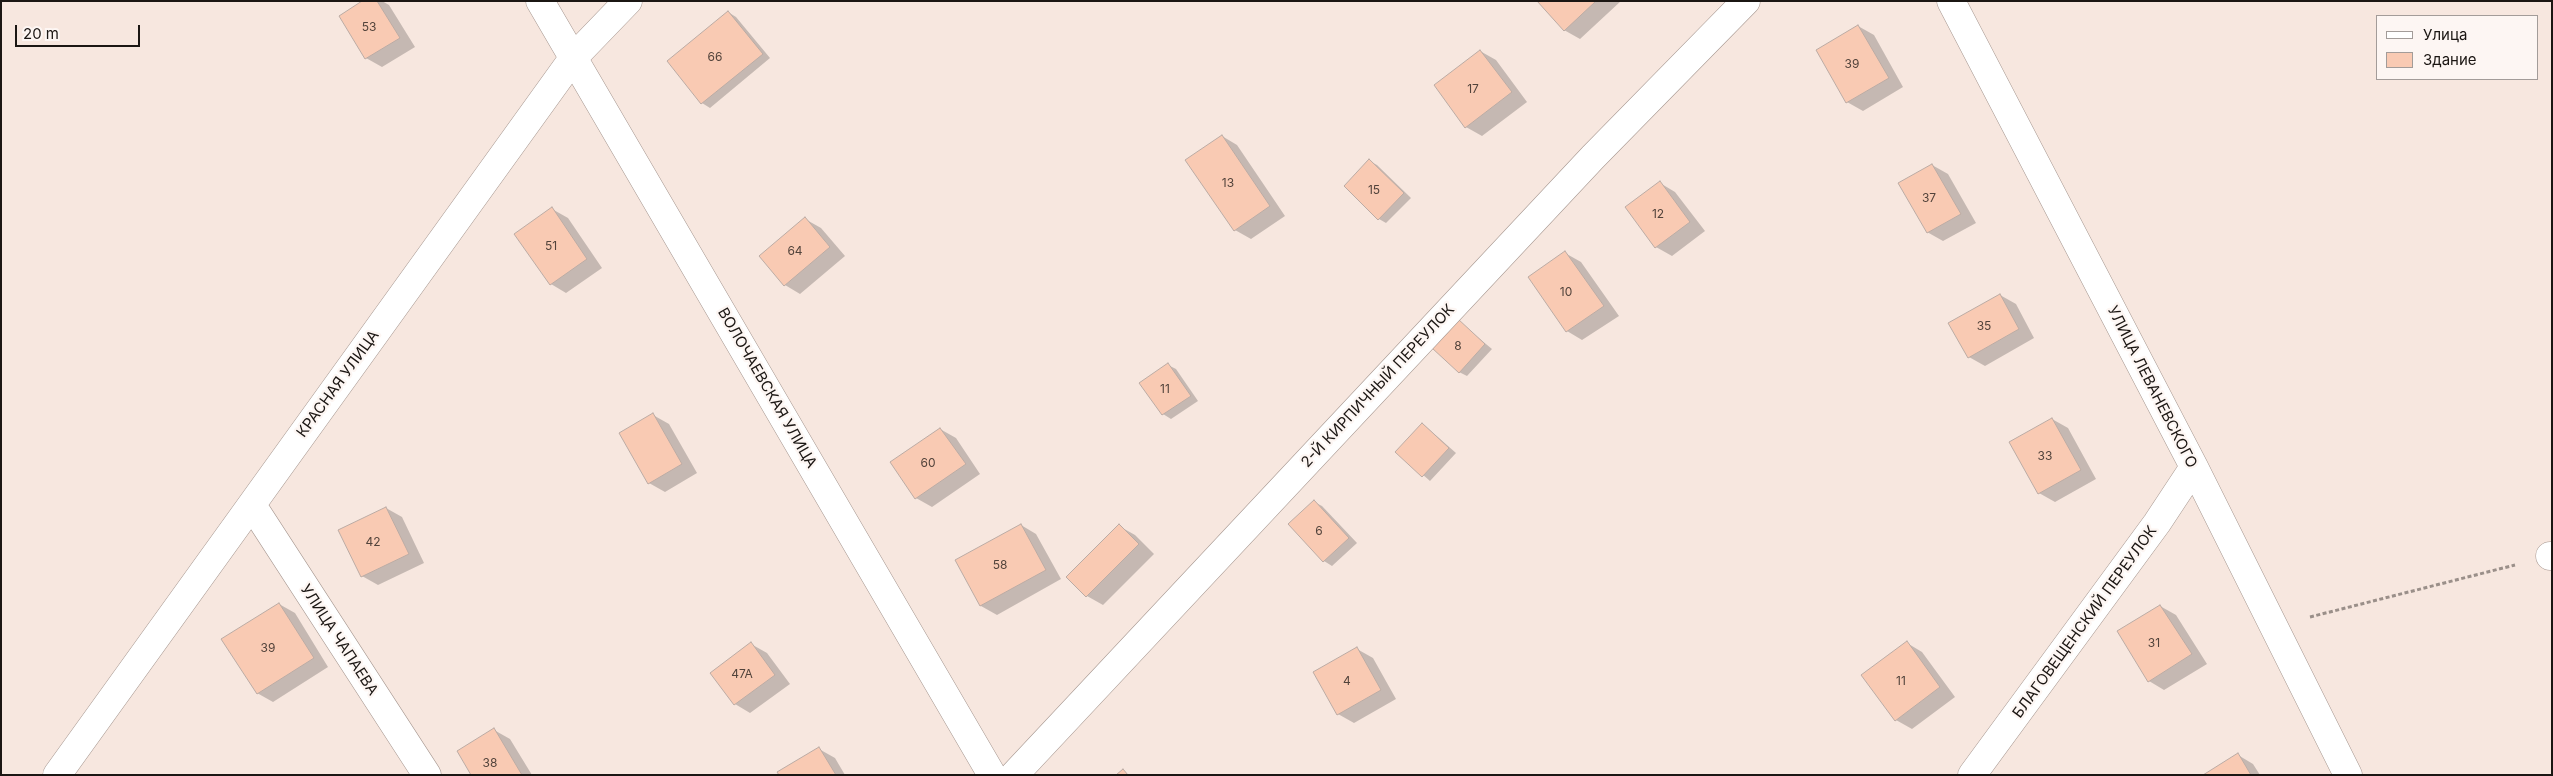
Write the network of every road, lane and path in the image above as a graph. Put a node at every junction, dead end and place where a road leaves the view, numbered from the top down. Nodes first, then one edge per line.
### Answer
1 (540, 1) edge
2 (628, 1) edge
3 (1746, 1) edge
4 (1951, 1) edge
5 (574, 57) junction
6 (2194, 467) junction
7 (252, 505) junction
8 (2551, 556) edge
9 (2273, 627) junction
10 (57, 775) edge
11 (426, 775) edge
12 (992, 775) edge
13 (1014, 775) edge
14 (1972, 775) edge
15 (2348, 775) edge

1 - 5 street, ВОЛОЧАЕВСКАЯ УЛИЦА
2 - 5 street, КРАСНАЯ УЛИЦА
3 - 13 street, 2-Й КИРПИЧНЫЙ ПЕРЕУЛОК
4 - 6 street, УЛИЦА ЛЕВАНЕВСКОГО
5 - 7 street, КРАСНАЯ УЛИЦА
5 - 12 street, ВОЛОЧАЕВСКАЯ УЛИЦА
6 - 9 street, УЛИЦА ЛЕВАНЕВСКОГО
6 - 14 street, БЛАГОВЕЩЕНСКИЙ ПЕРЕУЛОК
7 - 10 street, КРАСНАЯ УЛИЦА
7 - 11 street, УЛИЦА ЧАПАЕВА
8 - 9 path
9 - 15 street, УЛИЦА ЛЕВАНЕВСКОГО

